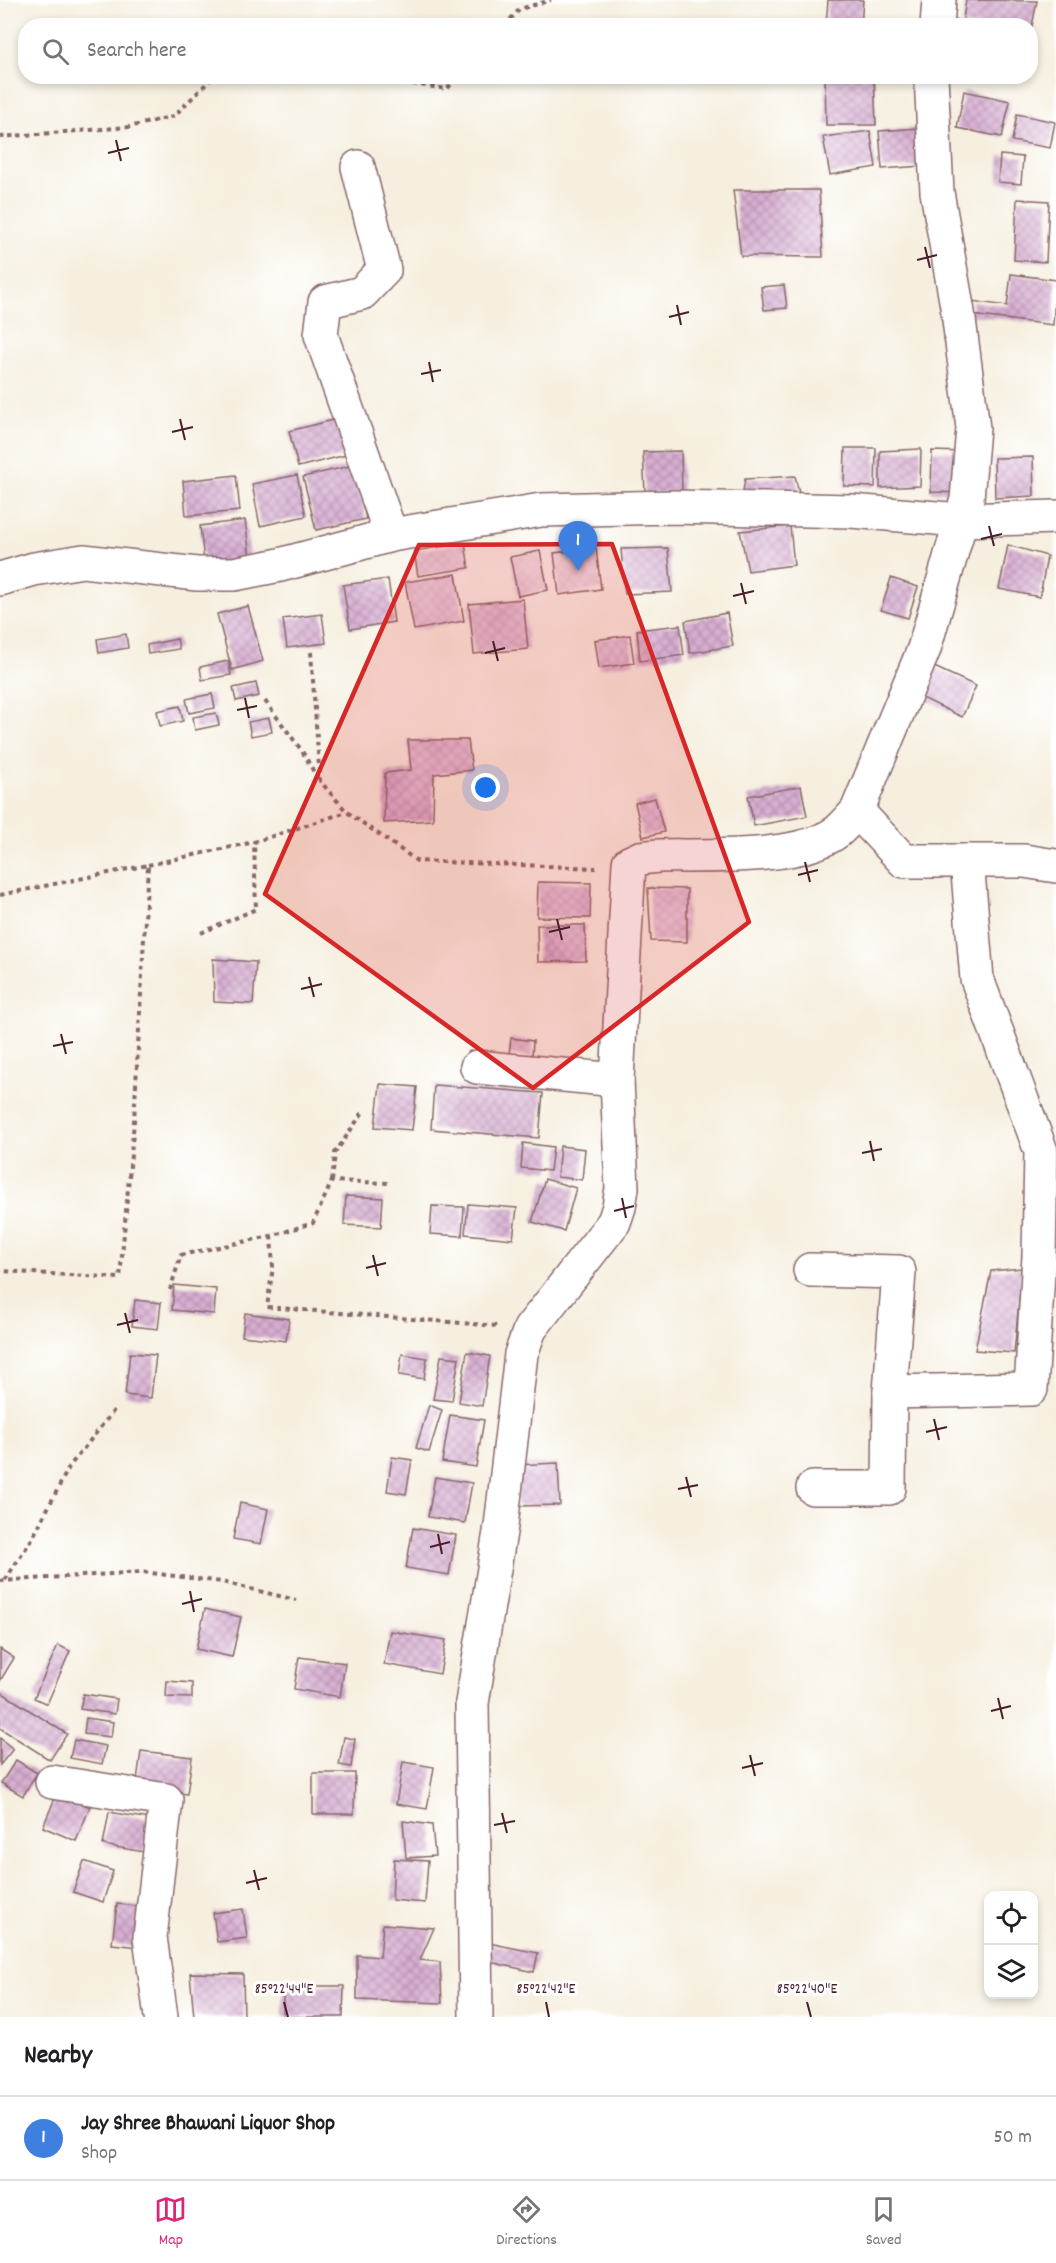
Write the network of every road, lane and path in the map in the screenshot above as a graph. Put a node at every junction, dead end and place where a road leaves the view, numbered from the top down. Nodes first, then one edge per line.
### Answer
1 (551, 0) edge
2 (939, 0) edge
3 (512, 18) edge
4 (938, 18) edge
5 (206, 84) edge
6 (413, 84) edge
7 (452, 84) edge
8 (932, 84) edge
9 (0, 137) edge
10 (358, 167) dead end
11 (1056, 517) edge
12 (961, 520) junction
13 (391, 535) junction
14 (0, 579) edge
15 (312, 652) dead end
16 (266, 701) dead end
17 (320, 781) junction
18 (857, 811) junction
19 (347, 812) junction
20 (254, 842) junction
21 (968, 861) junction
22 (629, 863) junction
23 (148, 865) junction
24 (1056, 866) edge
25 (0, 895) edge
26 (201, 933) dead end
27 (477, 1067) dead end
28 (617, 1080) junction
29 (363, 1112) dead end
30 (332, 1181) junction
31 (388, 1183) dead end
32 (271, 1236) junction
33 (810, 1270) dead end
34 (0, 1271) edge
35 (170, 1290) dead end
36 (530, 1329) junction
37 (890, 1392) junction
38 (115, 1409) dead end
39 (813, 1488) dead end
40 (2, 1581) edge
41 (296, 1600) dead end
42 (52, 1782) dead end
43 (161, 2017) edge
44 (476, 2017) edge

1 - 3 path
2 - 4 street
5 - 9 path
6 - 7 path
8 - 12 street
10 - 13 street
11 - 12 street
12 - 13 street
12 - 18 street
13 - 14 street
15 - 17 path
16 - 17 path
17 - 19 path
18 - 21 street
18 - 22 street
19 - 20 path
19 - 22 path
20 - 23 path
20 - 26 path
21 - 24 street
21 - 37 street
22 - 28 street
23 - 25 path
23 - 34 path
27 - 28 street
28 - 36 street
29 - 30 path
30 - 31 path
30 - 32 path
32 - 35 path
32 - 36 path
33 - 37 street
36 - 44 street
37 - 39 street
38 - 40 path
40 - 41 path
42 - 43 street

